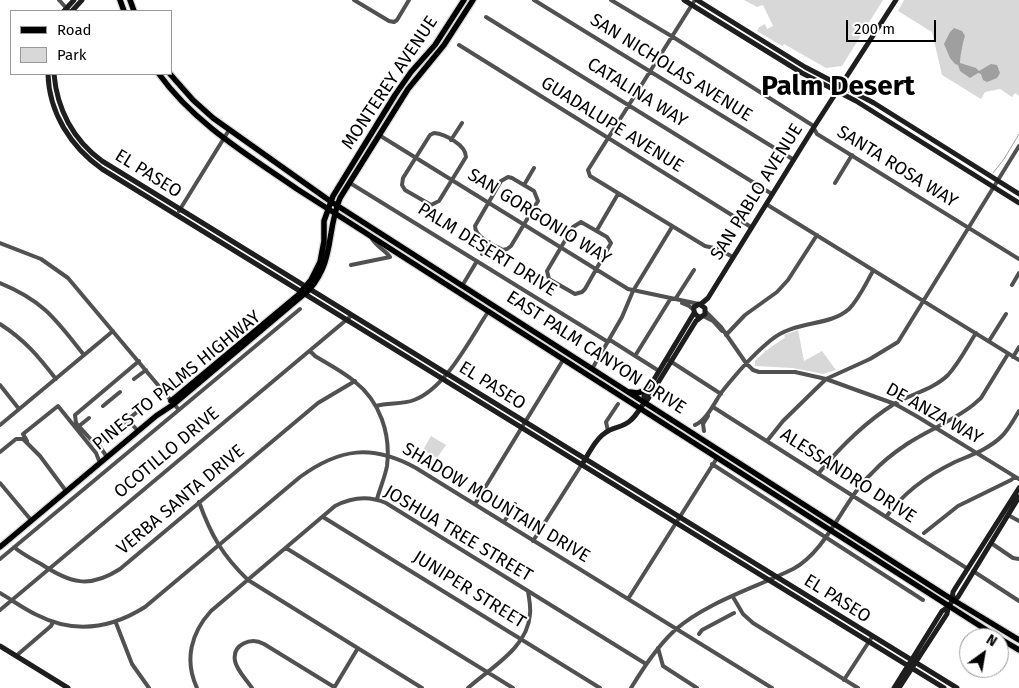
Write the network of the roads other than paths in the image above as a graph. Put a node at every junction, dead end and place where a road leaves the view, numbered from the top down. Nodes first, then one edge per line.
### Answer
1 (59, 0) edge
2 (82, 0) edge
3 (356, 0) edge
4 (409, 0) edge
5 (464, 0) edge
6 (473, 0) edge
7 (534, 0) edge
8 (611, 0) edge
9 (684, 0) edge
10 (896, 0) edge
11 (695, 2) edge
12 (67, 10) edge
13 (69, 10) edge
14 (486, 17) dead end
15 (452, 18) junction
16 (450, 36) junction
17 (673, 37) junction
18 (459, 45) dead end
19 (426, 56) junction
20 (651, 72) junction
21 (48, 75) edge
22 (54, 75) edge
23 (159, 75) edge
24 (171, 75) edge
25 (840, 85) junction
26 (837, 91) junction
27 (404, 95) junction
28 (631, 105) junction
29 (462, 123) dead end
30 (814, 127) junction
31 (229, 130) junction
32 (380, 135) junction
33 (224, 138) junction
34 (609, 138) junction
35 (451, 140) junction
36 (1019, 146) edge
37 (852, 156) junction
38 (416, 157) junction
39 (794, 160) junction
40 (534, 168) dead end
41 (452, 180) junction
42 (998, 180) junction
43 (350, 183) junction
44 (835, 183) dead end
45 (524, 185) junction
46 (994, 187) junction
47 (618, 194) junction
48 (772, 194) junction
49 (1019, 194) edge
50 (330, 201) junction
51 (488, 202) junction
52 (1019, 203) edge
53 (766, 204) junction
54 (337, 205) junction
55 (327, 209) junction
56 (179, 212) junction
57 (334, 213) junction
58 (192, 224) junction
59 (524, 225) junction
60 (208, 227) junction
61 (672, 227) junction
62 (751, 228) junction
63 (969, 228) junction
64 (597, 230) junction
65 (817, 235) junction
66 (371, 237) junction
67 (489, 242) junction
68 (0, 243) edge
69 (561, 247) junction
70 (238, 252) junction
71 (482, 254) dead end
72 (733, 257) junction
73 (259, 258) junction
74 (1019, 259) edge
75 (477, 261) junction
76 (261, 266) junction
77 (351, 266) dead end
78 (597, 269) junction
79 (694, 270) dead end
80 (874, 270) junction
81 (1019, 273) edge
82 (434, 277) junction
83 (0, 284) edge
84 (1012, 284) dead end
85 (462, 286) junction
86 (306, 290) junction
87 (633, 291) junction
88 (671, 298) junction
89 (676, 298) junction
90 (924, 301) junction
91 (300, 309) dead end
92 (703, 310) junction
93 (694, 311) junction
94 (488, 312) junction
95 (1006, 314) dead end
96 (349, 318) junction
97 (0, 324) edge
98 (523, 325) junction
99 (113, 331) junction
100 (725, 333) junction
101 (976, 333) junction
102 (609, 341) junction
103 (989, 341) junction
104 (1019, 347) edge
105 (310, 351) junction
106 (1008, 354) junction
107 (84, 355) junction
108 (635, 356) junction
109 (1013, 357) junction
110 (563, 360) junction
111 (1019, 360) edge
112 (139, 361) junction
113 (669, 361) junction
114 (746, 363) junction
115 (592, 369) junction
116 (146, 370) junction
117 (660, 371) junction
118 (445, 377) junction
119 (56, 379) junction
120 (134, 379) dead end
121 (826, 379) junction
122 (355, 381) junction
123 (0, 385) edge
124 (103, 390) junction
125 (648, 390) junction
126 (120, 392) dead end
127 (628, 392) junction
128 (721, 394) junction
129 (111, 399) junction
130 (644, 402) junction
131 (173, 403) junction
132 (618, 404) dead end
133 (895, 404) junction
134 (103, 406) dead end
135 (376, 406) junction
136 (712, 408) junction
137 (640, 409) junction
138 (19, 410) junction
139 (179, 410) junction
140 (1019, 411) edge
141 (137, 412) dead end
142 (89, 418) dead end
143 (128, 420) junction
144 (0, 425) edge
145 (524, 425) junction
146 (695, 425) dead end
147 (79, 426) junction
148 (120, 426) dead end
149 (935, 428) junction
150 (704, 430) dead end
151 (138, 431) junction
152 (608, 431) junction
153 (106, 438) dead end
154 (27, 441) junction
155 (768, 442) junction
156 (98, 444) junction
157 (0, 452) edge
158 (977, 453) junction
159 (388, 455) junction
160 (108, 457) junction
161 (717, 458) junction
162 (583, 462) junction
163 (100, 463) junction
164 (712, 464) junction
165 (750, 470) junction
166 (818, 474) junction
167 (1017, 478) edge
168 (0, 484) edge
169 (1019, 488) edge
170 (66, 491) junction
171 (631, 491) junction
172 (852, 496) junction
173 (1019, 497) edge
174 (377, 499) junction
175 (199, 502) junction
176 (474, 504) junction
177 (515, 504) dead end
178 (1008, 514) junction
179 (323, 517) junction
180 (886, 517) junction
181 (31, 520) junction
182 (677, 520) junction
183 (1019, 521) edge
184 (504, 522) junction
185 (833, 524) junction
186 (827, 533) junction
187 (924, 533) dead end
188 (534, 541) junction
189 (991, 543) junction
190 (218, 545) junction
191 (0, 547) edge
192 (14, 547) junction
193 (286, 548) junction
194 (0, 559) edge
195 (1019, 559) edge
196 (49, 570) junction
197 (970, 570) junction
198 (776, 577) junction
199 (248, 580) junction
200 (770, 580) junction
201 (528, 591) junction
202 (0, 593) edge
203 (733, 597) junction
204 (628, 599) junction
205 (12, 600) junction
206 (923, 600) dead end
207 (952, 600) junction
208 (1019, 601) edge
209 (948, 607) junction
210 (0, 610) edge
211 (740, 610) junction
212 (53, 622) junction
213 (116, 623) junction
214 (983, 628) edge
215 (676, 629) junction
216 (520, 639) junction
217 (870, 639) junction
218 (695, 640) junction
219 (1019, 640) edge
220 (0, 646) edge
221 (358, 648) junction
222 (658, 648) junction
223 (16, 656) junction
224 (646, 664) junction
225 (911, 664) junction
226 (488, 672) junction
227 (844, 680) junction
228 (900, 686) edge
229 (68, 688) edge
230 (148, 688) edge
231 (197, 688) edge
232 (252, 688) edge
233 (334, 688) edge
234 (422, 688) edge
235 (468, 688) edge
236 (513, 688) edge
237 (600, 688) edge
238 (630, 688) edge
239 (697, 688) edge
240 (772, 688) edge
241 (858, 688) edge
242 (894, 688) edge
243 (944, 688) edge
244 (952, 688) edge
245 (957, 688) edge

1 - 12 street
2 - 13 street
3 - 4 street
5 - 15 main road, MONTEREY AVENUE
6 - 16 main road, MONTEREY AVENUE
7 - 20 street, SAN NICHOLAS AVENUE
8 - 17 street, SANTA ROSA WAY
9 - 11 street
10 - 25 street, SAN PABLO AVENUE
11 - 17 street
11 - 25 street
11 - 26 street
14 - 28 street, CATALINA WAY
15 - 16 main road
15 - 19 main road, MONTEREY AVENUE
16 - 27 main road, MONTEREY AVENUE
17 - 20 street
17 - 30 street, SANTA ROSA WAY
18 - 34 street, GUADALUPE AVENUE
19 - 27 main road
19 - 50 main road, MONTEREY AVENUE
20 - 28 street
20 - 39 street, SAN NICHOLAS AVENUE
21 - 56 street, EL PASEO
22 - 56 street, EL PASEO
23 - 33 main road, EAST PALM CANYON DRIVE
24 - 31 main road, EAST PALM CANYON DRIVE
25 - 26 street, SAN PABLO AVENUE
25 - 42 street
26 - 30 street, SAN PABLO AVENUE
26 - 46 street
27 - 32 main road, MONTEREY AVENUE
28 - 34 street
28 - 48 street, CATALINA WAY
29 - 35 street
30 - 37 street, SANTA ROSA WAY
30 - 39 street, SAN PABLO AVENUE
31 - 33 street
31 - 50 main road, EAST PALM CANYON DRIVE
32 - 38 street, SAN GORGONIO WAY
32 - 43 main road, MONTEREY AVENUE
33 - 55 main road, EAST PALM CANYON DRIVE
33 - 56 street
34 - 47 street
34 - 62 street, GUADALUPE AVENUE
35 - 38 street
35 - 41 street
36 - 42 street
37 - 44 street
37 - 63 street, SANTA ROSA WAY
38 - 41 street, SAN GORGONIO WAY
38 - 41 street
39 - 48 street, SAN PABLO AVENUE
40 - 45 street
41 - 51 street, SAN GORGONIO WAY
42 - 46 street
42 - 49 street
43 - 54 main road, MONTEREY AVENUE
43 - 75 street, PALM DESERT DRIVE
45 - 51 street
45 - 59 street
46 - 52 street
46 - 63 street
47 - 61 street
47 - 64 street
48 - 53 street, SAN PABLO AVENUE
50 - 54 main road, EAST PALM CANYON DRIVE
50 - 55 main road, MONTEREY AVENUE
51 - 59 street, SAN GORGONIO WAY
51 - 67 street
53 - 62 street, SAN PABLO AVENUE
53 - 65 street
54 - 57 main road, MONTEREY AVENUE
54 - 85 main road, EAST PALM CANYON DRIVE
55 - 57 main road, EAST PALM CANYON DRIVE
55 - 86 main road, PINES TO PALMS HIGHWAY
56 - 58 street, EL PASEO
56 - 60 street, EL PASEO
57 - 66 main road, EAST PALM CANYON DRIVE
57 - 86 main road, PINES TO PALMS HIGHWAY
58 - 60 street
58 - 70 street, EL PASEO
59 - 67 street
59 - 69 street, SAN GORGONIO WAY
60 - 73 street, EL PASEO
61 - 72 street
61 - 87 street
62 - 72 street, SAN PABLO AVENUE
63 - 74 street, SANTA ROSA WAY
63 - 90 street
64 - 69 street
64 - 78 street
65 - 80 street
65 - 100 street
66 - 77 street
66 - 82 main road, EAST PALM CANYON DRIVE
67 - 71 street
68 - 99 street
69 - 78 street, SAN GORGONIO WAY
69 - 78 street
70 - 73 street
70 - 76 street, EL PASEO
72 - 92 street, SAN PABLO AVENUE
73 - 76 street
73 - 86 street, EL PASEO
75 - 85 street
75 - 102 street, PALM DESERT DRIVE
76 - 86 street, EL PASEO
78 - 87 street, SAN GORGONIO WAY
79 - 89 street
80 - 90 street
80 - 114 street
81 - 84 street
82 - 85 main road
82 - 94 main road, EAST PALM CANYON DRIVE
83 - 107 street
85 - 98 main road, EAST PALM CANYON DRIVE
86 - 96 street, EL PASEO
86 - 131 main road, PINES TO PALMS HIGHWAY
87 - 88 street, SAN GORGONIO WAY
87 - 102 street
88 - 89 street, SAN GORGONIO WAY
88 - 93 street
88 - 108 street
89 - 92 street, SAN GORGONIO WAY
90 - 101 street
90 - 121 street
91 - 139 street
92 - 93 street, SAN PABLO AVENUE
92 - 93 street
92 - 100 street
92 - 113 street, SAN PABLO AVENUE
93 - 113 street, SAN PABLO AVENUE
94 - 98 main road
94 - 110 main road, EAST PALM CANYON DRIVE
94 - 118 street
95 - 103 street
96 - 105 street, OCOTILLO DRIVE
96 - 118 street, EL PASEO
97 - 119 street
98 - 115 main road, EAST PALM CANYON DRIVE
99 - 107 street
99 - 112 street
100 - 114 street
101 - 103 street
101 - 133 street
102 - 108 street, PALM DESERT DRIVE
102 - 115 street
103 - 106 street
104 - 109 street
105 - 122 street
105 - 196 street, OCOTILLO DRIVE
106 - 109 street
106 - 149 street
107 - 119 street
108 - 117 street, PALM DESERT DRIVE
109 - 111 street
110 - 137 main road, EAST PALM CANYON DRIVE
110 - 145 street
112 - 116 street
112 - 124 street
113 - 117 street, SAN PABLO AVENUE
113 - 128 street
113 - 130 street, SAN PABLO AVENUE
114 - 121 street, DE ANZA WAY
114 - 128 street
115 - 127 main road, EAST PALM CANYON DRIVE
116 - 120 street
116 - 131 street
117 - 125 street, SAN PABLO AVENUE
118 - 135 street
118 - 145 street, EL PASEO
119 - 138 street
121 - 133 street, DE ANZA WAY
121 - 155 street
122 - 135 street
122 - 175 street, VERBA SANTA DRIVE
123 - 138 street
124 - 129 street
124 - 147 street
125 - 127 main road
125 - 130 street, SAN PABLO AVENUE
126 - 129 street
127 - 130 main road, EAST PALM CANYON DRIVE
128 - 136 street
129 - 134 street
130 - 137 street, SAN PABLO AVENUE
130 - 165 main road, EAST PALM CANYON DRIVE
131 - 139 street
131 - 151 main road, PINES TO PALMS HIGHWAY
132 - 152 street, SAN PABLO AVENUE
133 - 149 street, DE ANZA WAY
133 - 166 street
135 - 159 street
136 - 146 street
136 - 150 street
136 - 155 street, ALESSANDRO DRIVE
137 - 152 street, SAN PABLO AVENUE
137 - 161 main road, EAST PALM CANYON DRIVE
138 - 144 street
139 - 192 street
140 - 158 street
141 - 143 street
142 - 147 street
143 - 148 street
143 - 151 street
145 - 162 street, EL PASEO
145 - 176 street
147 - 156 street
149 - 158 street, DE ANZA WAY
149 - 172 street
151 - 160 main road, PINES TO PALMS HIGHWAY
152 - 162 street, SAN PABLO AVENUE
153 - 156 street
154 - 157 street
154 - 163 street
154 - 170 street
155 - 166 street, ALESSANDRO DRIVE
156 - 160 street
158 - 167 street, DE ANZA WAY
158 - 180 street
159 - 174 street
159 - 176 street, SHADOW MOUNTAIN DRIVE
159 - 190 street, SHADOW MOUNTAIN DRIVE
160 - 163 main road, PINES TO PALMS HIGHWAY
161 - 164 street
161 - 165 main road
161 - 186 main road, EAST PALM CANYON DRIVE
162 - 171 street, EL PASEO
162 - 188 street, SAN PABLO AVENUE
163 - 170 main road, PINES TO PALMS HIGHWAY
164 - 182 street
164 - 186 street
165 - 185 main road, EAST PALM CANYON DRIVE
166 - 172 street, ALESSANDRO DRIVE
167 - 187 street
168 - 181 street
169 - 197 street
170 - 181 main road, PINES TO PALMS HIGHWAY
171 - 182 street, EL PASEO
171 - 182 street, EL PASEO
172 - 180 street, ALESSANDRO DRIVE
172 - 185 street
173 - 178 street
174 - 179 street, JOSHUA TREE STREET
174 - 201 street, JOSHUA TREE STREET
175 - 190 street
175 - 196 street, VERBA SANTA DRIVE
176 - 184 street, SHADOW MOUNTAIN DRIVE
177 - 184 street
178 - 183 street
178 - 189 street
179 - 193 street, JOSHUA TREE STREET
179 - 216 street, JUNIPER STREET
180 - 197 street, ALESSANDRO DRIVE
181 - 191 main road, PINES TO PALMS HIGHWAY
182 - 198 street, EL PASEO
182 - 200 street, EL PASEO
182 - 204 street
184 - 188 street, SHADOW MOUNTAIN DRIVE
185 - 186 street
185 - 207 main road, EAST PALM CANYON DRIVE
186 - 198 street
186 - 206 street
186 - 209 main road, EAST PALM CANYON DRIVE
188 - 204 street, SHADOW MOUNTAIN DRIVE
189 - 195 street
189 - 197 street
190 - 199 street
190 - 213 street, SHADOW MOUNTAIN DRIVE
192 - 194 street
192 - 196 street, VERBA SANTA DRIVE
193 - 199 street, JOSHUA TREE STREET
193 - 226 street
196 - 205 street, OCOTILLO DRIVE
197 - 207 street
197 - 207 street
197 - 208 street, ALESSANDRO DRIVE
198 - 200 street
198 - 217 street, EL PASEO
199 - 221 street
199 - 231 street, JOSHUA TREE STREET
200 - 203 street
200 - 217 street, EL PASEO
201 - 216 street
201 - 224 street, JOSHUA TREE STREET
202 - 205 street, SHADOW MOUNTAIN DRIVE
203 - 211 street
203 - 215 street
204 - 215 street, SHADOW MOUNTAIN DRIVE
205 - 210 street, OCOTILLO DRIVE
205 - 212 street, SHADOW MOUNTAIN DRIVE
207 - 209 street
207 - 219 main road, EAST PALM CANYON DRIVE
209 - 214 main road, EAST PALM CANYON DRIVE
209 - 225 street
211 - 218 street
211 - 227 street
212 - 213 street, SHADOW MOUNTAIN DRIVE
212 - 223 street
213 - 230 street
215 - 218 street, SHADOW MOUNTAIN DRIVE
215 - 222 street
216 - 226 street
216 - 237 street, JUNIPER STREET
217 - 225 street, EL PASEO
217 - 225 street, EL PASEO
217 - 227 street
218 - 240 street, SHADOW MOUNTAIN DRIVE
220 - 223 street
221 - 233 street
221 - 234 street
222 - 224 street
222 - 239 street
223 - 229 street
224 - 238 street
225 - 228 street
225 - 242 street
225 - 243 street, EL PASEO
225 - 245 street, EL PASEO
226 - 235 street
226 - 236 street
227 - 241 street
232 - 233 street
243 - 244 street

